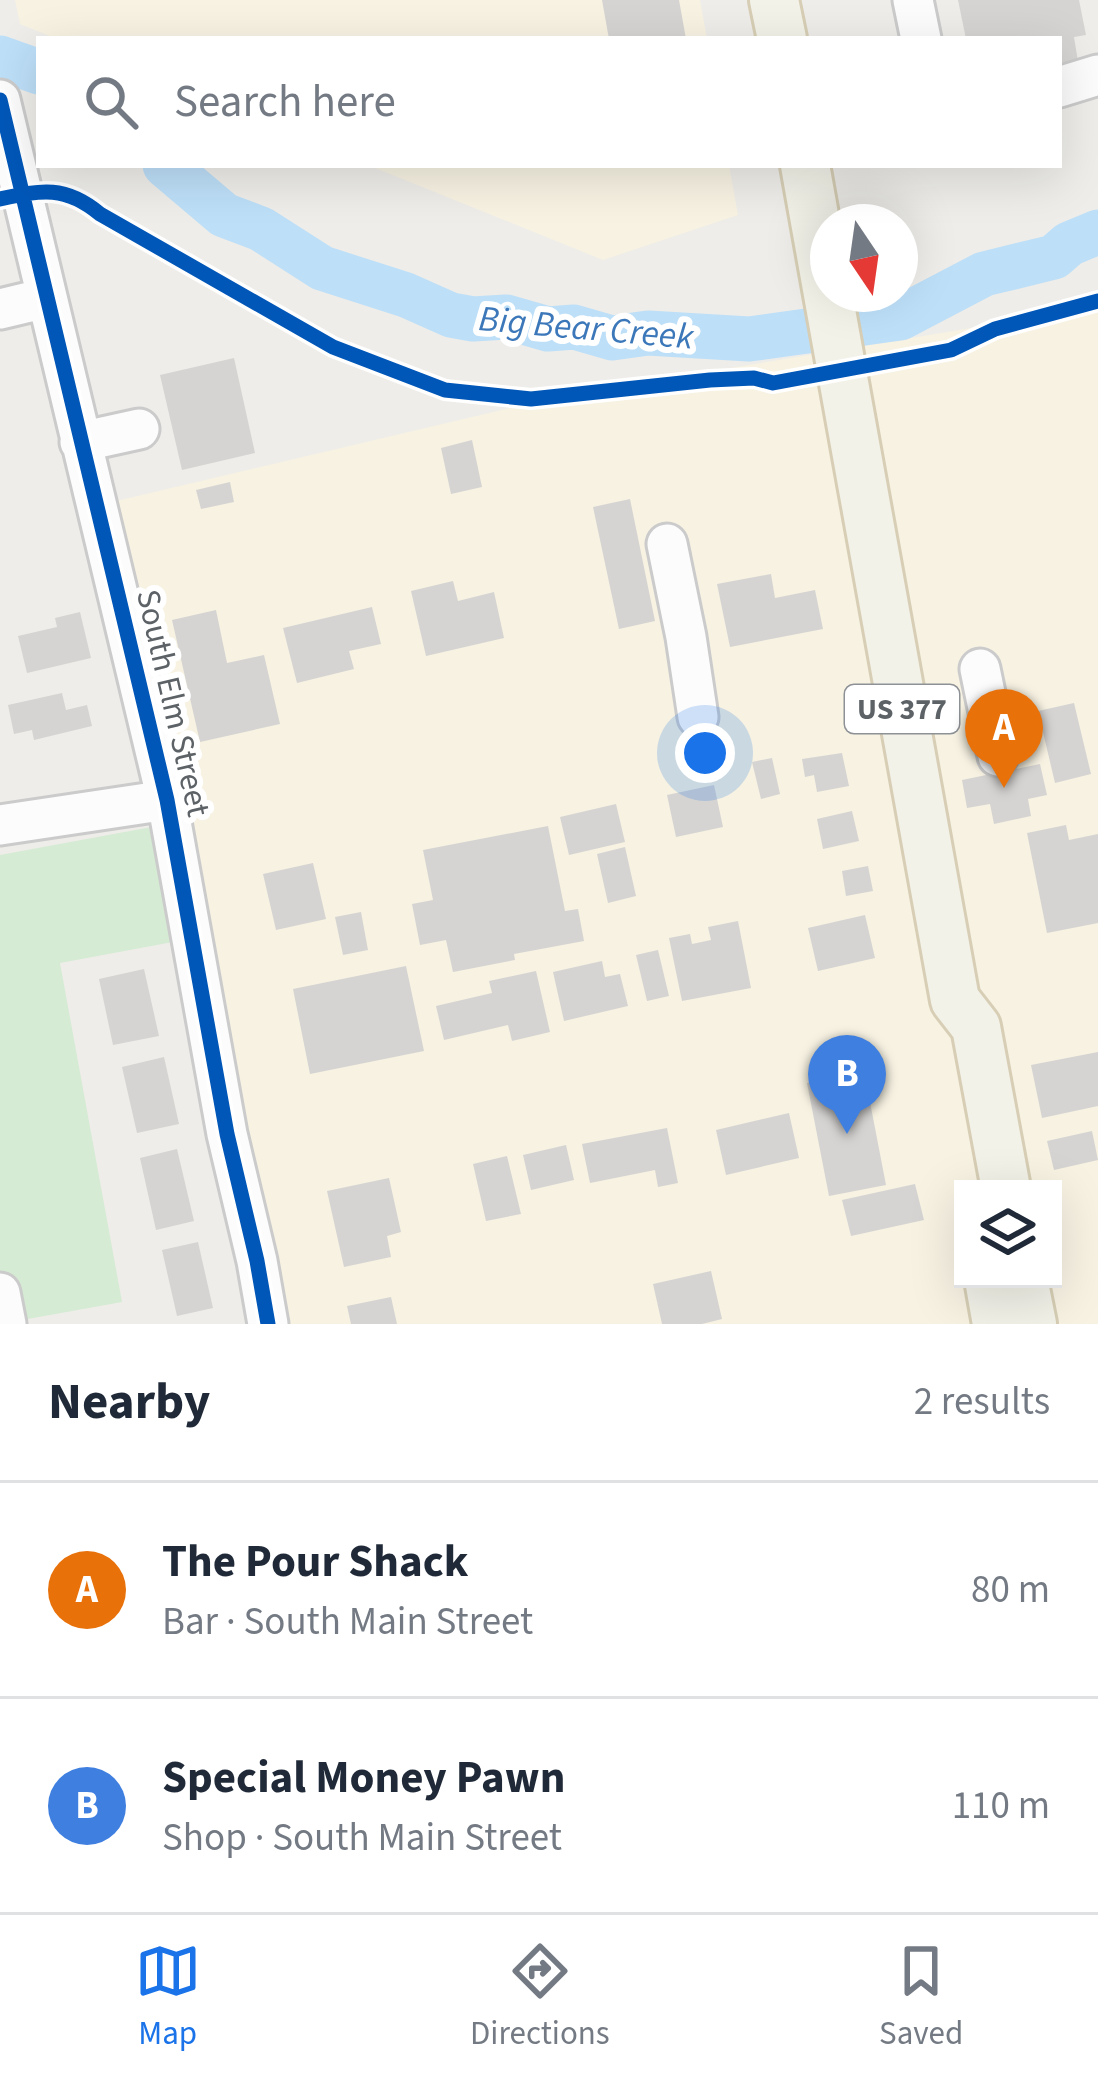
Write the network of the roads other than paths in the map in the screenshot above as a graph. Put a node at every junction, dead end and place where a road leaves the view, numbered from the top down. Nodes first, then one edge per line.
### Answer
1 (774, 0) edge
2 (913, 0) edge
3 (781, 36) edge
4 (920, 36) edge
5 (1098, 76) edge
6 (1062, 86) edge
7 (0, 100) edge
8 (806, 168) edge
9 (812, 204) edge
10 (46, 298) junction
11 (0, 309) edge
12 (831, 312) edge
13 (140, 431) dead end
14 (80, 442) junction
15 (667, 544) dead end
16 (980, 670) dead end
17 (698, 717) dead end
18 (998, 756) dead end
19 (166, 800) junction
20 (0, 825) edge
21 (955, 1000) junction
22 (971, 1180) edge
23 (1004, 1180) edge
24 (991, 1288) edge
25 (1025, 1288) edge
26 (0, 1293) edge
27 (5, 1324) edge
28 (268, 1324) edge
29 (997, 1324) edge
30 (1031, 1324) edge

1 - 3 main road
2 - 4 street
5 - 6 street
7 - 10 street, South Elm Street
8 - 9 main road, US 377
10 - 11 street
10 - 14 street, South Elm Street
12 - 21 main road, US 377
13 - 14 street
14 - 19 street, South Elm Street
15 - 17 street
16 - 18 street
19 - 20 street
19 - 28 street, South Elm Street
21 - 22 main road, US 377
21 - 23 main road, US 377
24 - 29 main road
25 - 30 main road
26 - 27 street

